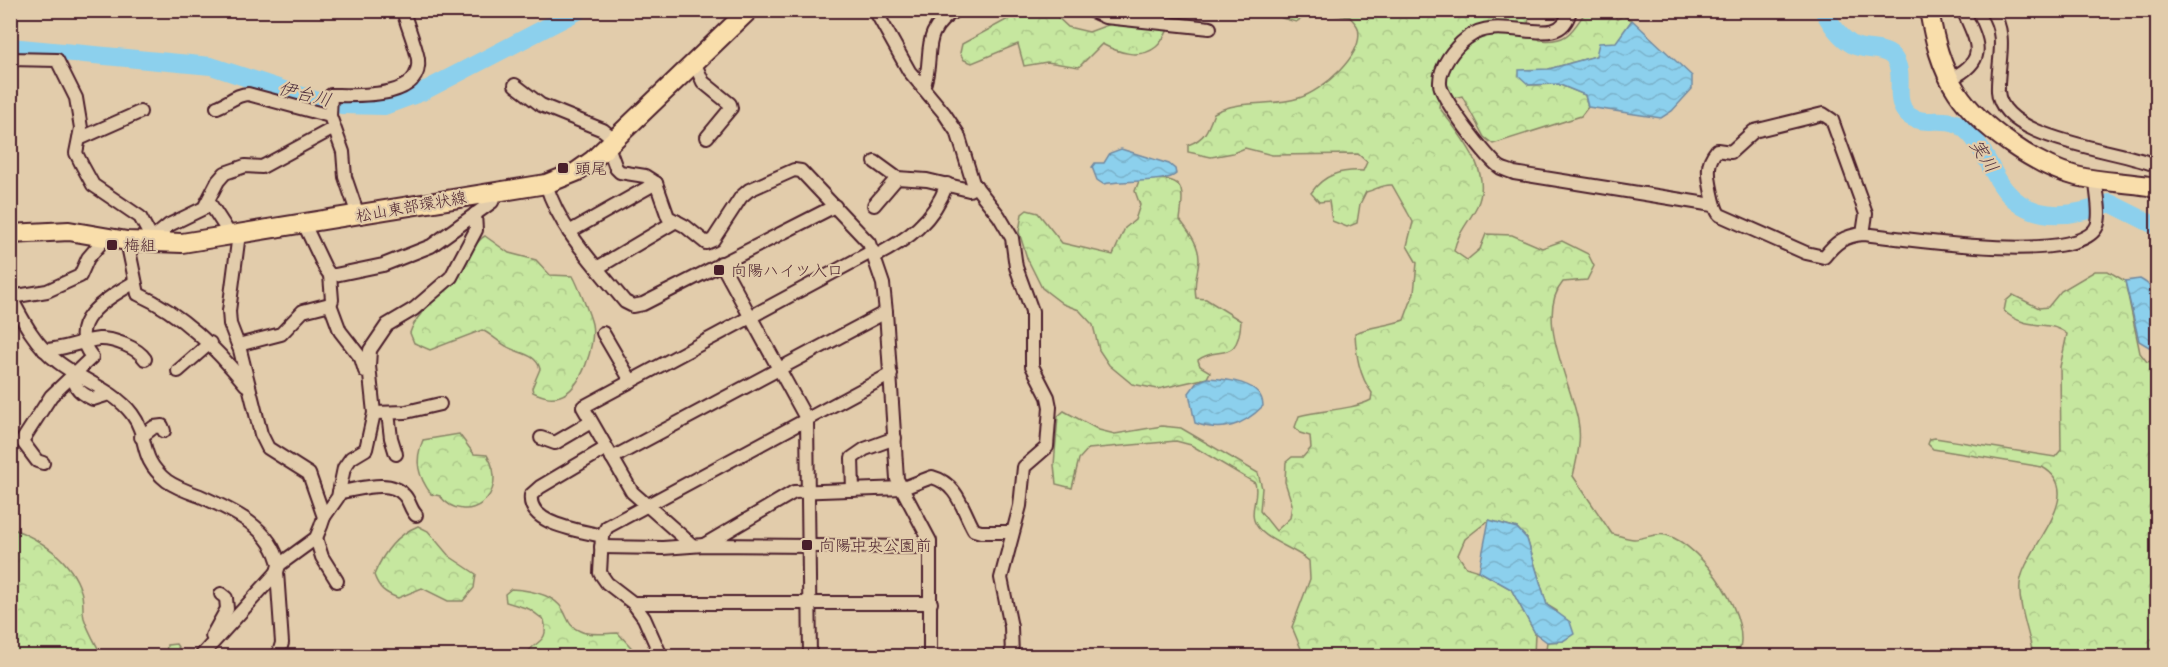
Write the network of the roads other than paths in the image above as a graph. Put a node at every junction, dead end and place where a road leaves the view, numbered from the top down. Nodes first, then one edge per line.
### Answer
1 (403, 10) edge
2 (749, 10) edge
3 (875, 10) edge
4 (956, 10) edge
5 (1089, 10) edge
6 (1570, 10) edge
7 (1929, 10) edge
8 (1963, 10) edge
9 (1991, 10) edge
10 (1210, 28) dead end
11 (10, 59) edge
12 (694, 62) junction
13 (1950, 79) junction
14 (514, 85) dead end
15 (923, 88) junction
16 (217, 107) dead end
17 (140, 112) dead end
18 (331, 118) junction
19 (706, 137) dead end
20 (79, 139) junction
21 (611, 143) junction
22 (875, 162) dead end
23 (2157, 166) edge
24 (897, 178) junction
25 (2096, 180) junction
26 (656, 183) junction
27 (546, 184) junction
28 (947, 184) junction
29 (976, 186) junction
30 (2157, 190) edge
31 (497, 191) junction
32 (209, 202) junction
33 (874, 205) dead end
34 (1713, 205) junction
35 (835, 206) junction
36 (475, 214) junction
37 (358, 215) junction
38 (676, 221) junction
39 (304, 224) junction
40 (569, 232) junction
41 (11, 233) edge
42 (1863, 234) junction
43 (235, 235) junction
44 (108, 236) junction
45 (127, 241) junction
46 (152, 241) junction
47 (874, 254) junction
48 (721, 263) junction
49 (597, 268) junction
50 (330, 275) junction
51 (135, 282) junction
52 (11, 297) edge
53 (330, 304) junction
54 (886, 312) junction
55 (750, 317) junction
56 (603, 333) dead end
57 (210, 343) junction
58 (83, 344) junction
59 (238, 345) junction
60 (44, 350) junction
61 (145, 359) dead end
62 (779, 369) junction
63 (178, 371) dead end
64 (76, 374) junction
65 (891, 374) junction
66 (370, 381) junction
67 (631, 381) junction
68 (247, 386) junction
69 (440, 404) dead end
70 (374, 413) junction
71 (388, 413) junction
72 (807, 420) junction
73 (591, 422) junction
74 (164, 430) dead end
75 (141, 437) junction
76 (541, 438) dead end
77 (895, 438) junction
78 (609, 453) junction
79 (396, 454) dead end
80 (43, 463) dead end
81 (903, 488) junction
82 (853, 489) junction
83 (807, 491) junction
84 (339, 492) junction
85 (647, 507) junction
86 (416, 515) dead end
87 (324, 517) junction
88 (1011, 532) junction
89 (316, 538) junction
90 (601, 542) junction
91 (698, 545) junction
92 (808, 547) junction
93 (930, 547) junction
94 (278, 568) junction
95 (337, 581) dead end
96 (221, 594) dead end
97 (633, 603) junction
98 (809, 603) junction
99 (931, 603) junction
100 (930, 654) edge
101 (203, 655) edge
102 (278, 657) edge
103 (661, 657) edge
104 (810, 657) edge
105 (943, 657) edge
106 (1012, 657) edge

1 - 18 street
2 - 12 main road, 松山東部環状線
3 - 15 street
4 - 15 street
5 - 10 street
6 - 34 street
7 - 13 main road
8 - 13 street
9 - 23 street
11 - 20 street
12 - 19 street
12 - 21 main road, 松山東部環状線
13 - 25 main road
14 - 21 street
15 - 29 street
16 - 18 street
17 - 20 street
18 - 32 street
18 - 37 street
20 - 46 street
21 - 26 street
21 - 27 main road, 松山東部環状線
22 - 24 street
24 - 28 street
24 - 33 street
25 - 30 main road
25 - 42 street
26 - 38 street
26 - 40 street
27 - 31 main road, 松山東部環状線
27 - 40 street
28 - 29 street
28 - 47 street
29 - 88 street
31 - 36 street
31 - 37 main road, 松山東部環状線
32 - 43 street
32 - 46 street
34 - 42 street
34 - 42 street
35 - 38 street
35 - 47 street
35 - 48 street
36 - 50 street
36 - 66 street
37 - 39 main road, 松山東部環状線
38 - 49 street
39 - 43 main road, 松山東部環状線
39 - 50 street
40 - 49 street
41 - 44 main road, 松山東部環状線
43 - 46 main road, 松山東部環状線
43 - 59 street
44 - 45 main road, 松山東部環状線
44 - 52 street
45 - 46 main road, 松山東部環状線
45 - 51 street
47 - 54 street
47 - 55 street
48 - 49 street
48 - 55 street
50 - 53 street
51 - 57 street
51 - 58 street
52 - 60 street
53 - 59 street
53 - 66 street
54 - 62 street
54 - 65 street
55 - 62 street
55 - 67 street
56 - 67 street
57 - 63 street
57 - 68 street
58 - 60 street
58 - 61 street
58 - 64 street
59 - 68 street
60 - 64 street
62 - 72 street
62 - 78 street
64 - 75 street
64 - 80 street
65 - 72 street
65 - 77 street
66 - 70 street
67 - 73 street
68 - 87 street
69 - 71 street
70 - 71 street
70 - 84 street
71 - 79 street
72 - 83 street
72 - 85 street
73 - 76 street
73 - 78 street
74 - 75 street
75 - 94 street
77 - 81 street
77 - 82 street
78 - 85 street
78 - 90 street
81 - 82 street
81 - 88 street
81 - 93 street
82 - 83 street
83 - 91 street
83 - 92 street
84 - 86 street
84 - 87 street
85 - 90 street
85 - 91 street
87 - 89 street
88 - 106 street
89 - 94 street
89 - 95 street
90 - 91 street
90 - 97 street
91 - 92 street
92 - 93 street
92 - 98 street
93 - 99 street
94 - 101 street
94 - 102 street
96 - 101 street
97 - 98 street
97 - 103 street
98 - 99 street
98 - 104 street
99 - 100 street
100 - 105 street

